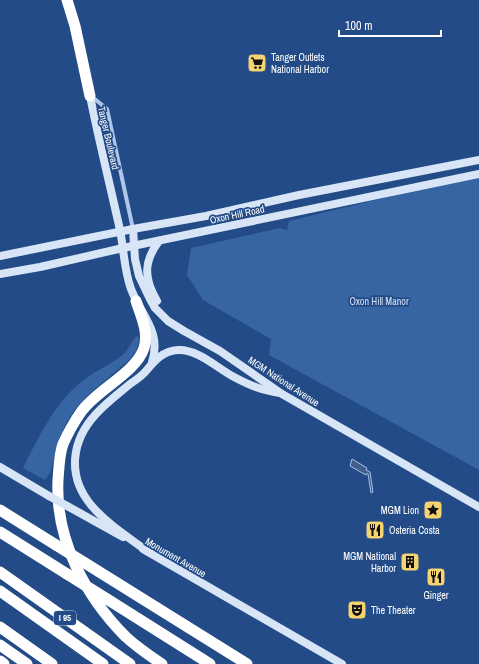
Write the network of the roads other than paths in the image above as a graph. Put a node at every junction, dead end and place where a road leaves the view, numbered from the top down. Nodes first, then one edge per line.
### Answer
1 (67, 0) edge
2 (90, 96) junction
3 (479, 160) edge
4 (479, 174) edge
5 (133, 229) junction
6 (120, 231) junction
7 (159, 241) junction
8 (134, 246) junction
9 (123, 248) junction
10 (0, 256) edge
11 (0, 274) edge
12 (136, 301) junction
13 (168, 321) junction
14 (152, 363) junction
15 (282, 394) junction
16 (0, 467) edge
17 (479, 507) edge
18 (0, 510) edge
19 (0, 532) edge
20 (147, 551) junction
21 (0, 572) edge
22 (0, 591) edge
23 (0, 627) edge
24 (0, 645) edge
25 (0, 661) edge
26 (4, 664) edge
27 (27, 664) edge
28 (52, 664) edge
29 (103, 664) edge
30 (130, 664) edge
31 (162, 664) edge
32 (210, 664) edge
33 (247, 664) edge
34 (342, 664) edge

1 - 2 highway
2 - 5 street, Tanger Boulevard
2 - 6 main road, Tanger Boulevard
3 - 5 main road, Oxon Hill Road
4 - 7 main road, Oxon Hill Road
5 - 6 main road, Oxon Hill Road
5 - 8 main road, MGM National Avenue
6 - 9 main road
6 - 10 main road, Oxon Hill Road
7 - 8 main road, Oxon Hill Road
7 - 13 main road
8 - 9 main road, Oxon Hill Road
8 - 13 main road, MGM National Avenue
9 - 11 main road, Oxon Hill Road
9 - 12 main road
12 - 14 main road
12 - 31 highway
13 - 15 main road, MGM National Avenue
14 - 15 main road
14 - 20 main road
15 - 17 main road, MGM National Avenue
16 - 20 main road, Monument Avenue, bridge
18 - 33 highway, bridge
19 - 32 highway, bridge
20 - 34 main road, Monument Avenue
21 - 30 highway, I 95
22 - 29 highway, I 95
23 - 28 highway
24 - 27 highway
25 - 26 highway

